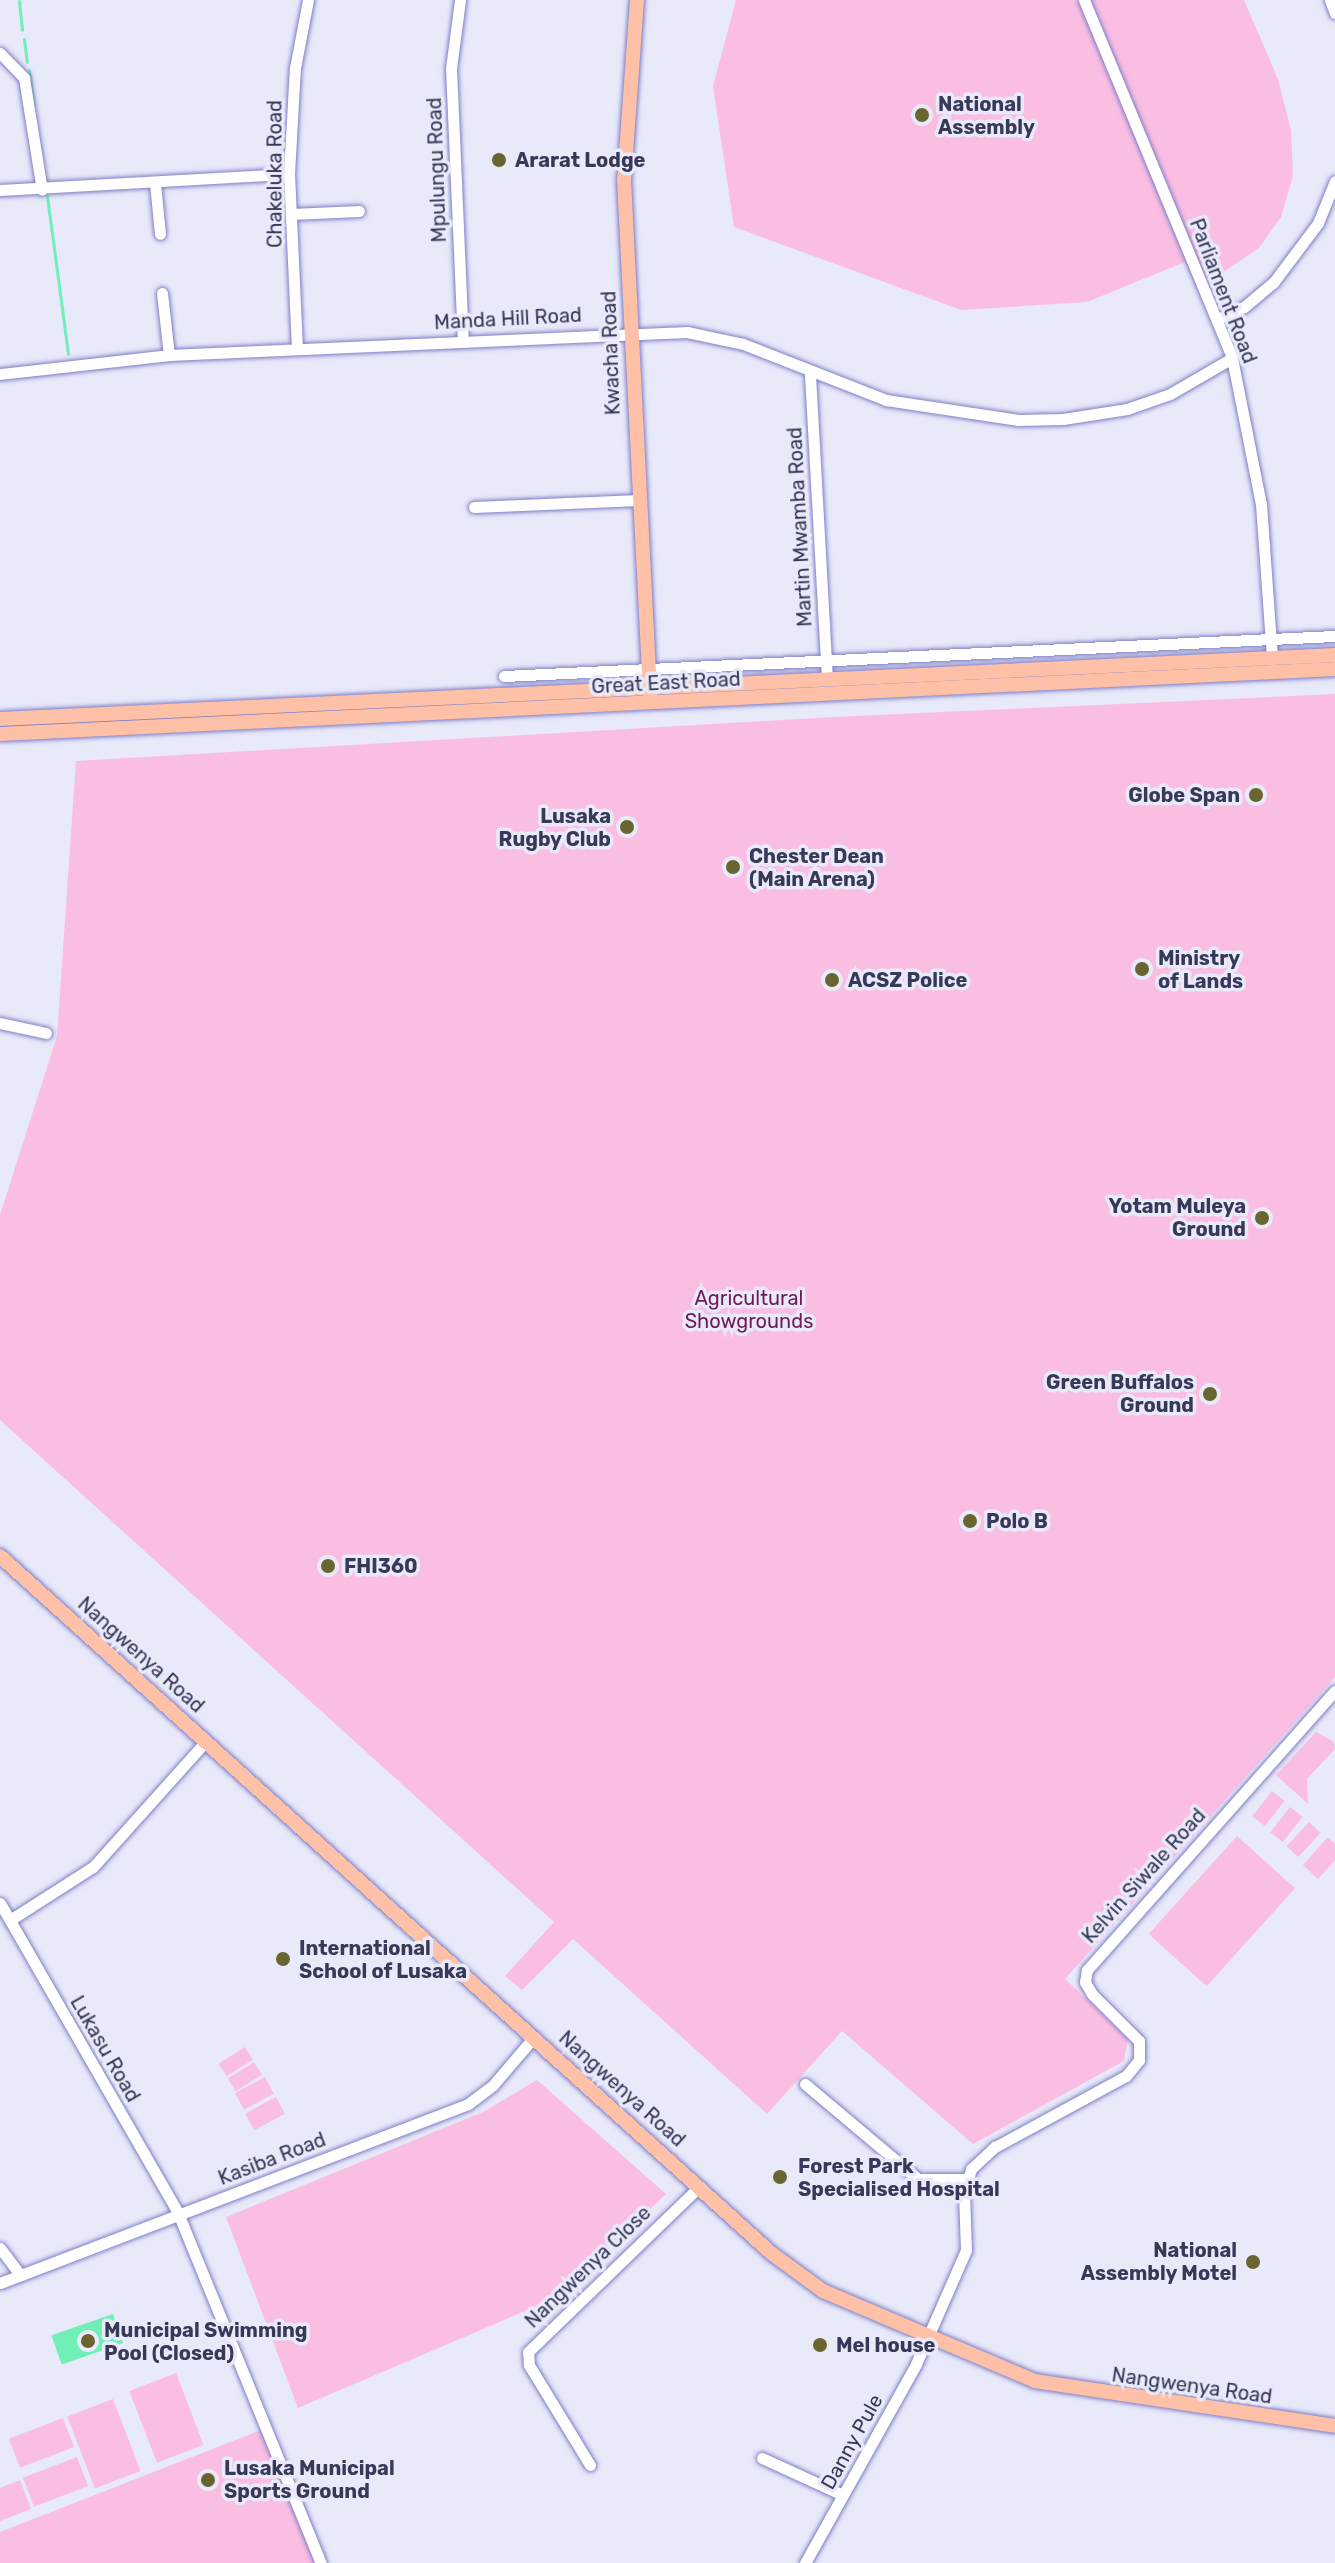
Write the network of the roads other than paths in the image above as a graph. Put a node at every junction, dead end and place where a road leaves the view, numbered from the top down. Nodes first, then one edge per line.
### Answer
1 (308, 0) edge
2 (460, 0) edge
3 (637, 0) edge
4 (1084, 0) edge
5 (1330, 0) edge
6 (1335, 13) edge
7 (0, 53) edge
8 (289, 174) junction
9 (1335, 181) edge
10 (155, 183) junction
11 (0, 190) edge
12 (42, 190) junction
13 (359, 211) dead end
14 (291, 214) junction
15 (160, 234) dead end
16 (162, 293) dead end
17 (1218, 319) junction
18 (632, 331) junction
19 (463, 339) junction
20 (297, 349) junction
21 (169, 355) junction
22 (1232, 358) junction
23 (0, 374) edge
24 (810, 375) junction
25 (639, 500) junction
26 (474, 507) dead end
27 (1335, 636) edge
28 (1272, 638) junction
29 (1335, 655) edge
30 (1272, 658) junction
31 (826, 661) junction
32 (649, 669) junction
33 (1335, 669) edge
34 (504, 676) dead end
35 (827, 678) junction
36 (650, 688) junction
37 (651, 705) junction
38 (0, 719) edge
39 (0, 734) edge
40 (0, 1023) edge
41 (46, 1033) dead end
42 (0, 1556) edge
43 (1335, 1691) edge
44 (206, 1741) junction
45 (0, 1903) edge
46 (10, 1920) junction
47 (534, 2037) junction
48 (805, 2084) dead end
49 (966, 2179) junction
50 (699, 2187) junction
51 (178, 2213) junction
52 (0, 2248) edge
53 (20, 2275) junction
54 (0, 2283) edge
55 (928, 2338) junction
56 (1335, 2426) edge
57 (762, 2458) dead end
58 (590, 2465) dead end
59 (843, 2495) junction
60 (321, 2563) edge
61 (805, 2563) edge

1 - 8 street, Chakeluka Road
2 - 19 street, Mpulungu Road
3 - 18 main road, Kwacha Road
4 - 17 street, Parliament Road
5 - 6 street
7 - 12 street
8 - 10 street
8 - 14 street, Chakeluka Road
9 - 17 street
10 - 12 street
10 - 15 street
11 - 12 street
13 - 14 street
14 - 20 street, Chakeluka Road
16 - 21 street
17 - 22 street, Parliament Road
18 - 19 street, Manda Hill Road
18 - 24 street, Manda Hill Road
18 - 25 main road, Kwacha Road
19 - 20 street, Manda Hill Road
20 - 21 street, Manda Hill Road
21 - 23 street, Manda Hill Road
22 - 24 street, Manda Hill Road
22 - 28 street, Parliament Road
24 - 31 street, Martin Mwamba Road
25 - 26 street
25 - 32 main road, Kwacha Road
27 - 28 street
28 - 30 street, Parliament Road
28 - 31 street
29 - 30 main road, Great East Road
30 - 35 main road, Great East Road
31 - 32 street
31 - 35 street, Martin Mwamba Road
32 - 34 street
32 - 36 main road, Kwacha Road
33 - 37 main road, Great East Road
35 - 36 main road, Great East Road
36 - 37 main road, Kwacha Road
36 - 38 main road, Great East Road
37 - 39 main road, Great East Road
40 - 41 street
42 - 44 main road, Nangwenya Road
43 - 49 street, Kelvin Siwale Road
44 - 46 street
44 - 47 main road, Nangwenya Road
45 - 46 street, Lukasu Road
46 - 51 street, Lukasu Road
47 - 50 main road, Nangwenya Road
47 - 51 street, Kasiba Road
48 - 49 street
49 - 55 street
50 - 55 main road, Nangwenya Road
50 - 58 street, Nangwenya Close
51 - 53 street, Kasiba Road
51 - 60 street, Lukasu Road
52 - 53 street
53 - 54 street, Kasiba Road
55 - 56 main road, Nangwenya Road
55 - 59 street, Danny Pule
57 - 59 street
59 - 61 street, Danny Pule

